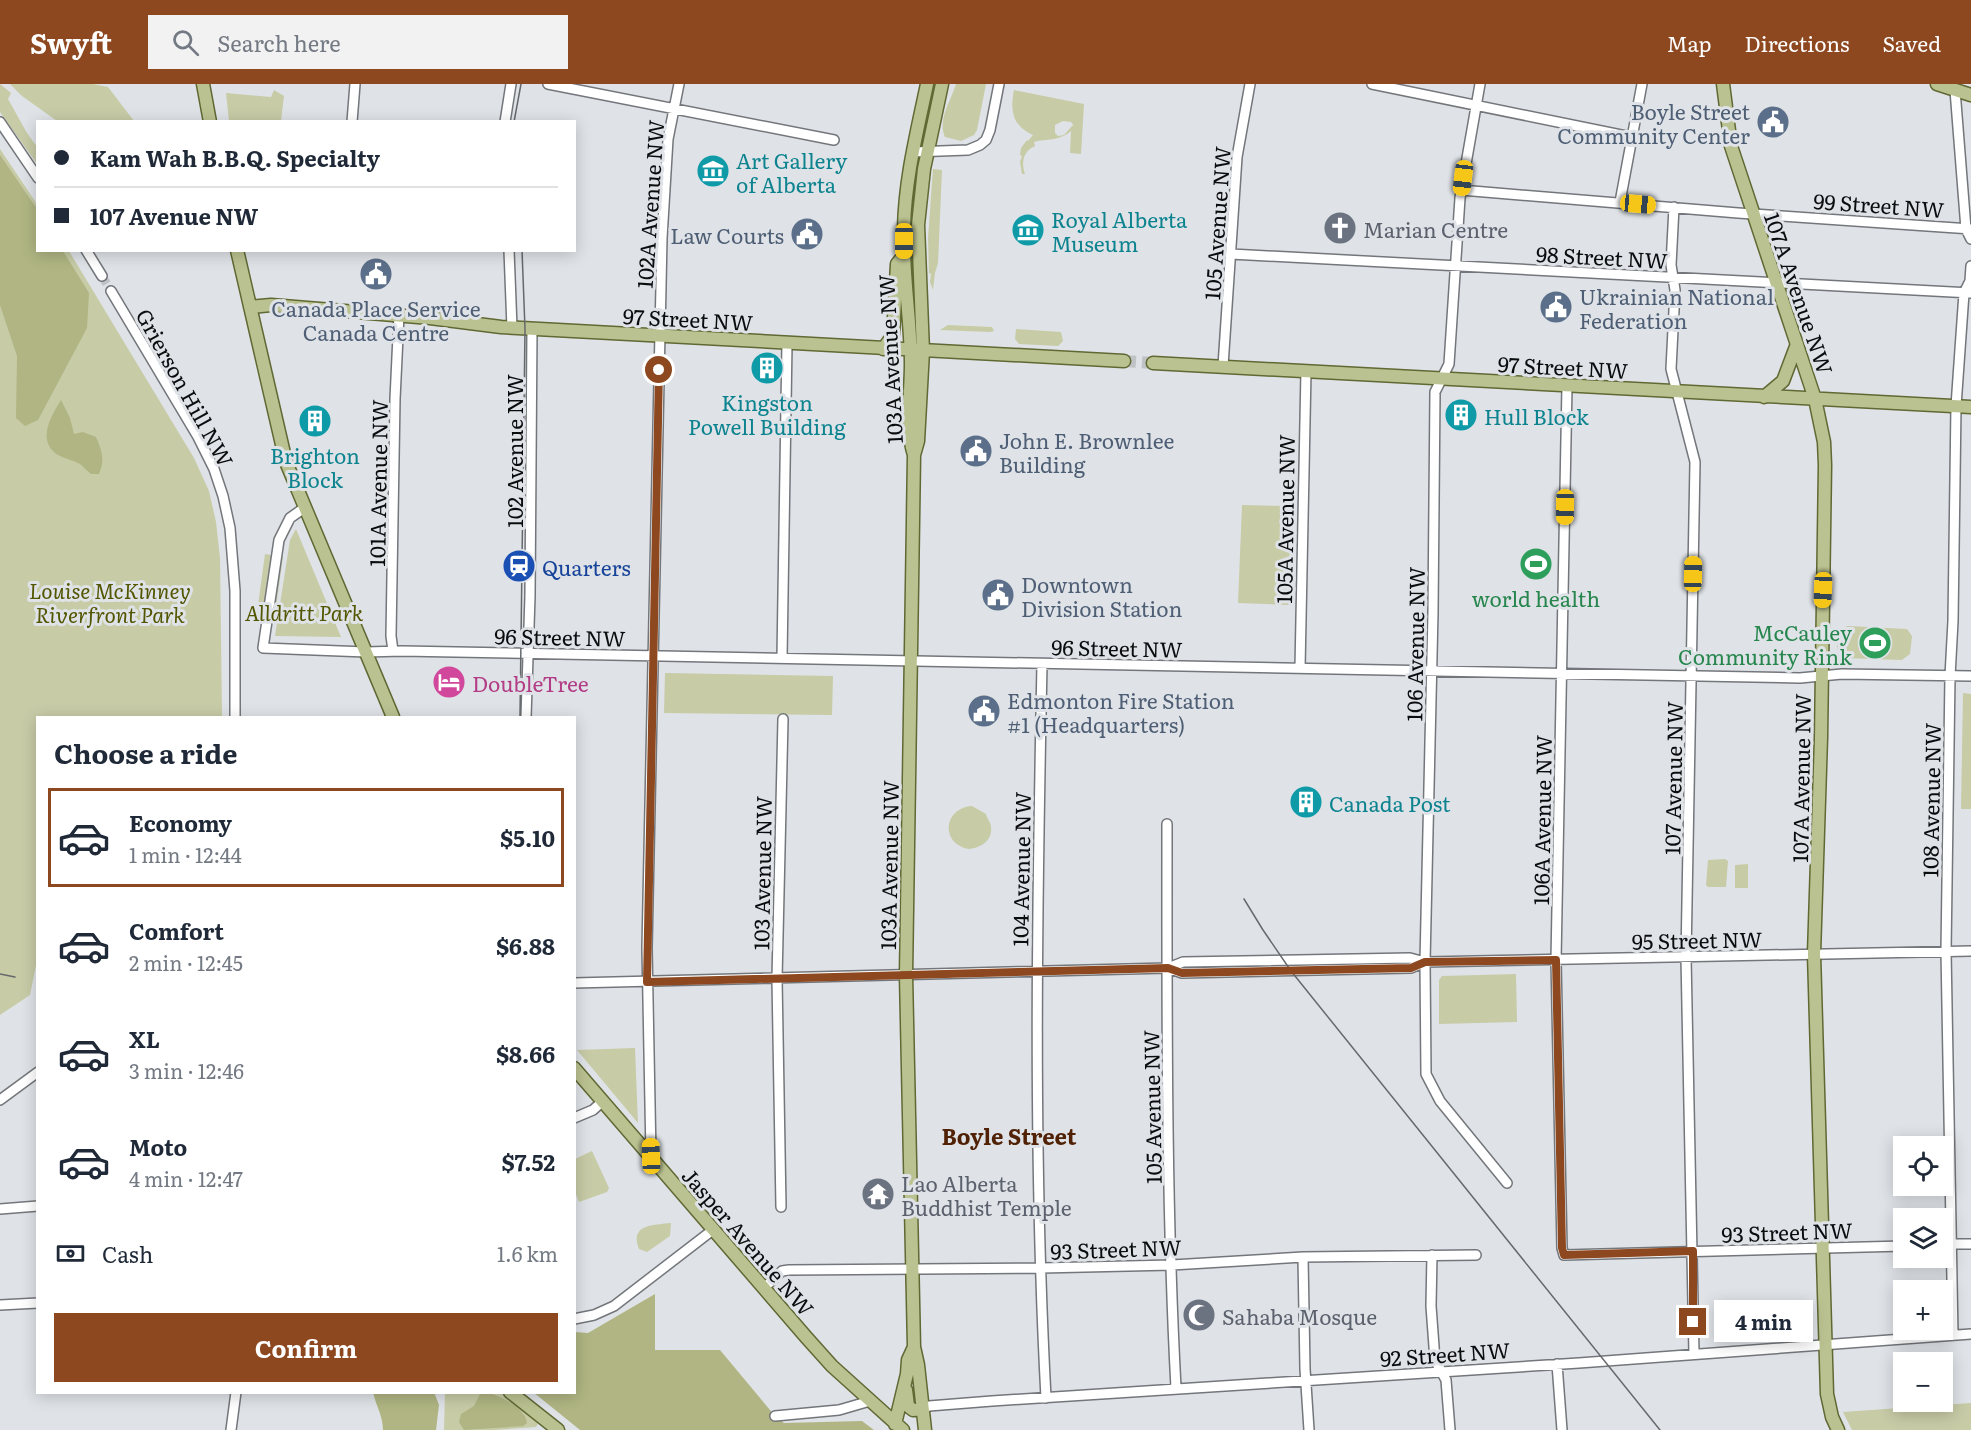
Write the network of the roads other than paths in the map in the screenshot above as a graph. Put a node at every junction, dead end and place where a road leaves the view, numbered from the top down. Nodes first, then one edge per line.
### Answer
1 (203, 84) edge
2 (355, 84) edge
3 (511, 84) edge
4 (548, 84) edge
5 (679, 84) edge
6 (927, 84) edge
7 (942, 84) edge
8 (999, 84) edge
9 (1250, 84) edge
10 (1372, 84) edge
11 (1480, 84) edge
12 (1642, 84) edge
13 (1723, 84) edge
14 (1936, 84) edge
15 (1952, 87) edge
16 (1971, 94) edge
17 (1476, 106) junction
18 (674, 109) junction
19 (210, 120) edge
20 (352, 120) edge
21 (505, 120) edge
22 (0, 122) edge
23 (1631, 137) junction
24 (834, 140) dead end
25 (927, 151) junction
26 (913, 152) junction
27 (36, 175) edge
28 (1461, 190) junction
29 (1620, 202) junction
30 (1674, 207) junction
31 (1754, 214) junction
32 (1969, 229) edge
33 (1971, 239) edge
34 (87, 252) edge
35 (237, 252) edge
36 (509, 252) edge
37 (1231, 254) junction
38 (904, 255) junction
39 (1455, 266) junction
40 (1971, 266) edge
41 (102, 276) tunnel mouth
42 (1673, 277) junction
43 (1777, 283) junction
44 (111, 291) tunnel mouth
45 (1967, 293) edge
46 (250, 307) junction
47 (399, 315) junction
48 (512, 328) junction
49 (532, 329) junction
50 (660, 336) junction
51 (787, 343) junction
52 (1797, 344) junction
53 (883, 349) junction
54 (916, 350) junction
55 (1124, 361) tunnel mouth
56 (1153, 363) tunnel mouth
57 (1223, 366) junction
58 (1306, 371) junction
59 (1442, 379) junction
60 (1567, 386) junction
61 (1677, 392) junction
62 (1764, 397) junction
63 (1815, 399) junction
64 (1956, 406) junction
65 (1971, 407) edge
66 (304, 508) junction
67 (393, 651) junction
68 (366, 652) junction
69 (528, 653) junction
70 (653, 656) junction
71 (782, 658) junction
72 (911, 661) junction
73 (1042, 664) junction
74 (1300, 668) junction
75 (1431, 670) junction
76 (1562, 673) junction
77 (1691, 676) junction
78 (1822, 676) junction
79 (1950, 676) junction
80 (1971, 676) edge
81 (384, 694) junction
82 (235, 716) edge
83 (385, 716) edge
84 (393, 716) edge
85 (526, 716) edge
86 (783, 719) dead end
87 (1167, 824) dead end
88 (1946, 951) junction
89 (1971, 951) edge
90 (1814, 954) junction
91 (1686, 957) junction
92 (1556, 960) junction
93 (1425, 962) junction
94 (1168, 968) junction
95 (1037, 972) junction
96 (906, 975) junction
97 (777, 979) junction
98 (647, 982) junction
99 (576, 983) edge
100 (576, 1070) edge
101 (36, 1073) edge
102 (0, 1100) edge
103 (603, 1101) junction
104 (576, 1117) edge
105 (651, 1156) junction
106 (1507, 1183) dead end
107 (36, 1206) edge
108 (781, 1207) dead end
109 (1947, 1208) edge
110 (0, 1209) edge
111 (714, 1229) junction
112 (1953, 1244) edge
113 (1971, 1244) edge
114 (1893, 1246) edge
115 (1822, 1248) junction
116 (1693, 1251) junction
117 (1432, 1255) junction
118 (1476, 1255) dead end
119 (1564, 1255) joint
120 (1303, 1257) junction
121 (1172, 1265) junction
122 (912, 1268) junction
123 (1041, 1268) junction
124 (764, 1288) junction
125 (36, 1304) edge
126 (0, 1305) edge
127 (576, 1319) edge
128 (1971, 1334) edge
129 (1953, 1335) edge
130 (1893, 1339) edge
131 (1824, 1344) junction
132 (914, 1347) junction
133 (1694, 1354) junction
134 (1557, 1364) junction
135 (1442, 1372) junction
136 (1306, 1380) junction
137 (904, 1385) junction
138 (1176, 1388) junction
139 (236, 1394) edge
140 (512, 1394) edge
141 (1046, 1398) junction
142 (870, 1401) junction
143 (922, 1409) junction
144 (775, 1416) dead end
145 (899, 1427) edge
146 (552, 1428) edge
147 (231, 1430) edge
148 (925, 1430) edge
149 (1309, 1430) edge
150 (1450, 1430) edge
151 (1562, 1430) edge
152 (1838, 1430) edge

1 - 19 main road
2 - 20 street
3 - 21 street
4 - 18 street
5 - 18 street, 102A Avenue NW
6 - 26 main road, 103A Avenue NW
7 - 25 main road, 103A Avenue NW
8 - 25 street
9 - 37 street, 105 Avenue NW
10 - 17 street
11 - 17 street, 106 Avenue NW
12 - 23 street
13 - 31 main road, 107A Avenue NW
14 - 15 main road
15 - 16 main road
15 - 32 street
17 - 23 street
17 - 28 street, 106 Avenue NW
18 - 24 street
18 - 50 street, 102A Avenue NW
22 - 27 street
23 - 29 street
25 - 26 street
25 - 54 main road, 103A Avenue NW
26 - 38 main road, 103A Avenue NW
28 - 29 street, 99 Street NW
28 - 39 street, 106 Avenue NW
29 - 30 street, 99 Street NW
30 - 31 street, 99 Street NW
30 - 42 street, 107 Avenue NW
31 - 32 street, 99 Street NW
31 - 43 main road, 107A Avenue NW
32 - 33 street
34 - 41 street
35 - 46 main road
36 - 48 street
37 - 39 street, 98 Street NW
37 - 57 street, 105 Avenue NW
38 - 53 main road
38 - 54 main road, 103A Avenue NW
39 - 42 street, 98 Street NW
39 - 59 street, 106 Avenue NW
40 - 45 street, 108 Avenue NW
42 - 43 street, 98 Street NW
42 - 61 street, 107 Avenue NW
43 - 45 street, 98 Street NW
43 - 52 main road, 107A Avenue NW
44 - 82 street, Grierson Hill NW
45 - 64 street, 108 Avenue NW
46 - 47 main road, 97 Street NW
46 - 66 main road
47 - 48 main road, 97 Street NW
47 - 67 street, 101A Avenue NW
48 - 49 main road, 97 Street NW
49 - 50 main road, 97 Street NW
49 - 69 street, 102 Avenue NW
50 - 51 main road, 97 Street NW
50 - 70 street, 102A Avenue NW
51 - 53 main road, 97 Street NW
51 - 71 street
52 - 62 main road
52 - 63 main road, 107A Avenue NW
53 - 54 main road, 97 Street NW
54 - 55 main road, 97 Street NW
54 - 72 main road, 103A Avenue NW
56 - 57 main road, 97 Street NW
57 - 58 main road, 97 Street NW
58 - 59 main road, 97 Street NW
58 - 74 street, 105A Avenue NW
59 - 60 main road, 97 Street NW
59 - 75 street, 106 Avenue NW
60 - 61 main road, 97 Street NW
60 - 76 street, 106A Avenue NW
61 - 62 main road, 97 Street NW
61 - 77 street, 107 Avenue NW
62 - 63 main road, 97 Street NW
63 - 64 main road, 97 Street NW
63 - 78 main road, 107A Avenue NW
64 - 65 main road, 97 Street NW
64 - 79 street, 108 Avenue NW
66 - 68 main road
66 - 68 street, 96 Street NW
67 - 68 street, 96 Street NW
67 - 69 street, 96 Street NW
68 - 81 main road
69 - 70 street, 96 Street NW
69 - 85 street, 102 Avenue NW
70 - 71 street, 96 Street NW
70 - 98 street, 102A Avenue NW
71 - 72 street, 96 Street NW
72 - 73 street, 96 Street NW
72 - 96 main road, 103A Avenue NW
73 - 74 street, 96 Street NW
73 - 95 street, 104 Avenue NW
74 - 75 street, 96 Street NW
75 - 76 street, 96 Street NW
75 - 93 street, 106 Avenue NW
76 - 77 street, 96 Street NW
76 - 92 street, 106A Avenue NW
77 - 78 street, 96 Street NW
77 - 91 street, 107 Avenue NW
78 - 79 street, 96 Street NW
78 - 90 main road, 107A Avenue NW
79 - 80 street, 96 Street NW
79 - 88 street, 108 Avenue NW
81 - 83 main road
81 - 84 main road
86 - 97 street, 103 Avenue NW
87 - 94 street, 105 Avenue NW
88 - 89 street, 95 Street NW
88 - 90 street, 95 Street NW
88 - 109 street, 108 Avenue NW
90 - 91 street, 95 Street NW
90 - 115 main road, 107A Avenue NW
91 - 92 street, 95 Street NW
91 - 116 street, 107 Avenue NW
92 - 93 street, 95 Street NW
92 - 119 street, 106A Avenue NW
93 - 94 street, 95 Street NW
93 - 106 street, 106 Avenue NW
94 - 95 street, 95 Street NW
94 - 121 street, 105 Avenue NW
95 - 96 street, 95 Street NW
95 - 123 street, 104 Avenue NW
96 - 97 street, 95 Street NW
96 - 122 main road, 103A Avenue NW
97 - 98 street, 95 Street NW
97 - 108 street, 103 Avenue NW
98 - 99 street, 95 Street NW
98 - 105 street, 102A Avenue NW
100 - 103 main road, Jasper Avenue NW
101 - 102 street
103 - 104 street
103 - 105 main road, Jasper Avenue NW
105 - 111 main road, Jasper Avenue NW
107 - 110 street
111 - 124 main road, Jasper Avenue NW
111 - 127 street
112 - 113 street
114 - 115 street, 93 Street NW
115 - 116 street, 93 Street NW
115 - 131 main road, 107A Avenue NW
116 - 119 street, 93 Street NW
116 - 133 street, 107 Avenue NW
117 - 118 street, 93 Street NW
117 - 120 street, 93 Street NW
117 - 135 street
120 - 121 street, 93 Street NW
120 - 136 street
121 - 123 street, 93 Street NW
121 - 138 street, 105 Avenue NW
122 - 123 street, 93 Street NW
122 - 124 street, 93 Street NW
122 - 132 main road, 103A Avenue NW
123 - 141 street, 104 Avenue NW
124 - 142 main road, Jasper Avenue NW
125 - 126 street
128 - 129 street, 92 Street NW
130 - 131 street, 92 Street NW
131 - 133 street, 92 Street NW
131 - 152 main road, 107A Avenue NW
132 - 137 main road, 103A Avenue NW
132 - 143 main road, 103A Avenue NW
133 - 134 street, 92 Street NW
134 - 135 street, 92 Street NW
134 - 151 street
135 - 136 street, 92 Street NW
135 - 150 street
136 - 138 street, 92 Street NW
136 - 149 street
137 - 143 main road
137 - 145 main road, 103A Avenue NW
138 - 141 street, 92 Street NW
139 - 147 street
140 - 146 main road
141 - 143 street, 92 Street NW
142 - 144 street
142 - 145 main road, Jasper Avenue NW
143 - 148 main road, 103A Avenue NW

